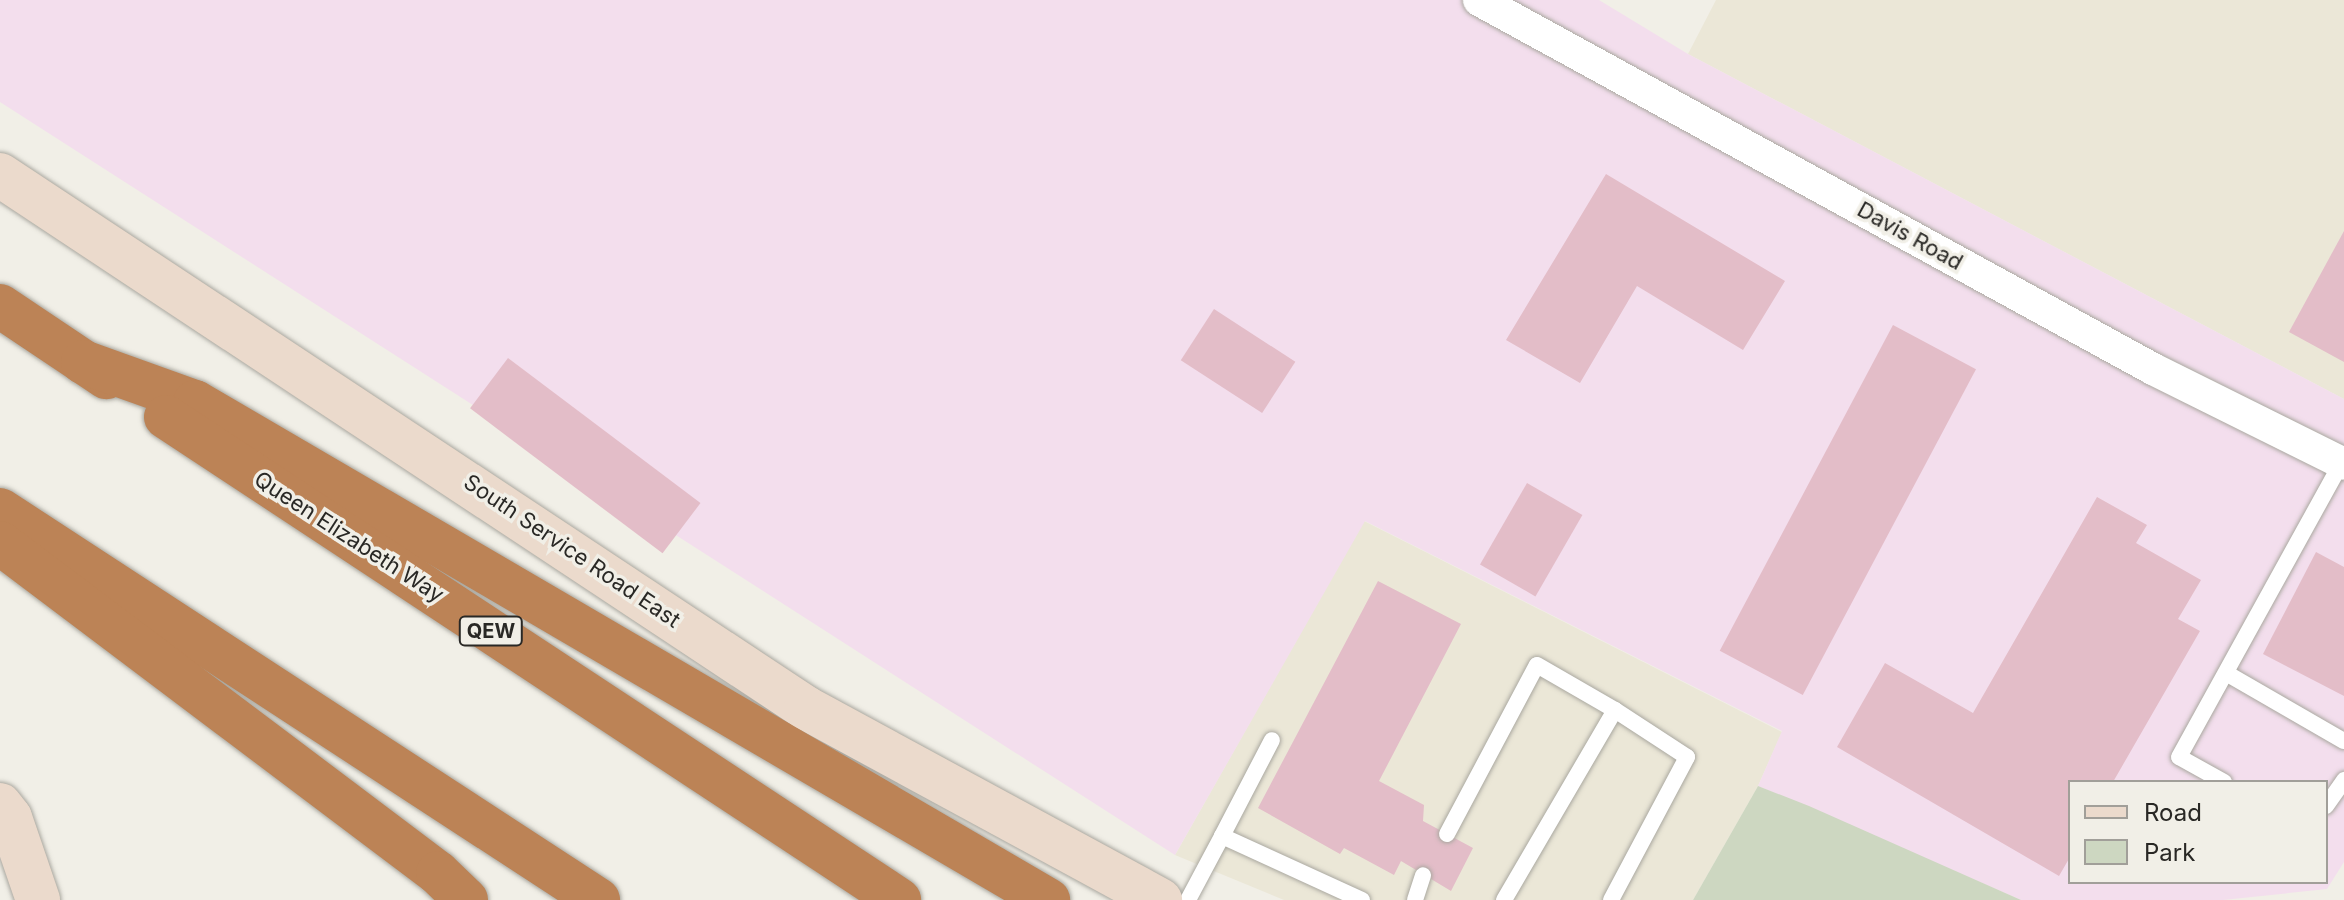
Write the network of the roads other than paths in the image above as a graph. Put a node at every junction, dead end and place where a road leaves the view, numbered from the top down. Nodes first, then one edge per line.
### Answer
1 (1479, 0) edge
2 (0, 175) edge
3 (0, 306) edge
4 (83, 362) junction
5 (2343, 463) edge
6 (0, 510) edge
7 (0, 543) edge
8 (2226, 673) junction
9 (1615, 710) junction
10 (1272, 740) dead end
11 (2344, 741) edge
12 (2220, 780) edge
13 (2344, 780) edge
14 (2328, 803) edge
15 (0, 805) edge
16 (1447, 834) dead end
17 (1222, 836) junction
18 (1423, 875) dead end
19 (38, 900) edge
20 (466, 900) edge
21 (598, 900) edge
22 (899, 900) edge
23 (1048, 900) edge
24 (1160, 900) edge
25 (1188, 900) edge
26 (1362, 900) edge
27 (1415, 900) edge
28 (1504, 900) edge
29 (1611, 900) edge

1 - 5 street, Davis Road
2 - 24 street, South Service Road East
3 - 4 highway, Queen Elizabeth Way / QEW
4 - 22 highway, Queen Elizabeth Way / QEW
4 - 23 highway
5 - 8 lane
6 - 21 highway
7 - 20 highway
8 - 11 lane
8 - 12 lane
9 - 16 lane
9 - 28 lane
9 - 29 lane
10 - 17 lane
13 - 14 lane
15 - 19 street
17 - 25 lane
17 - 26 lane
18 - 27 lane

